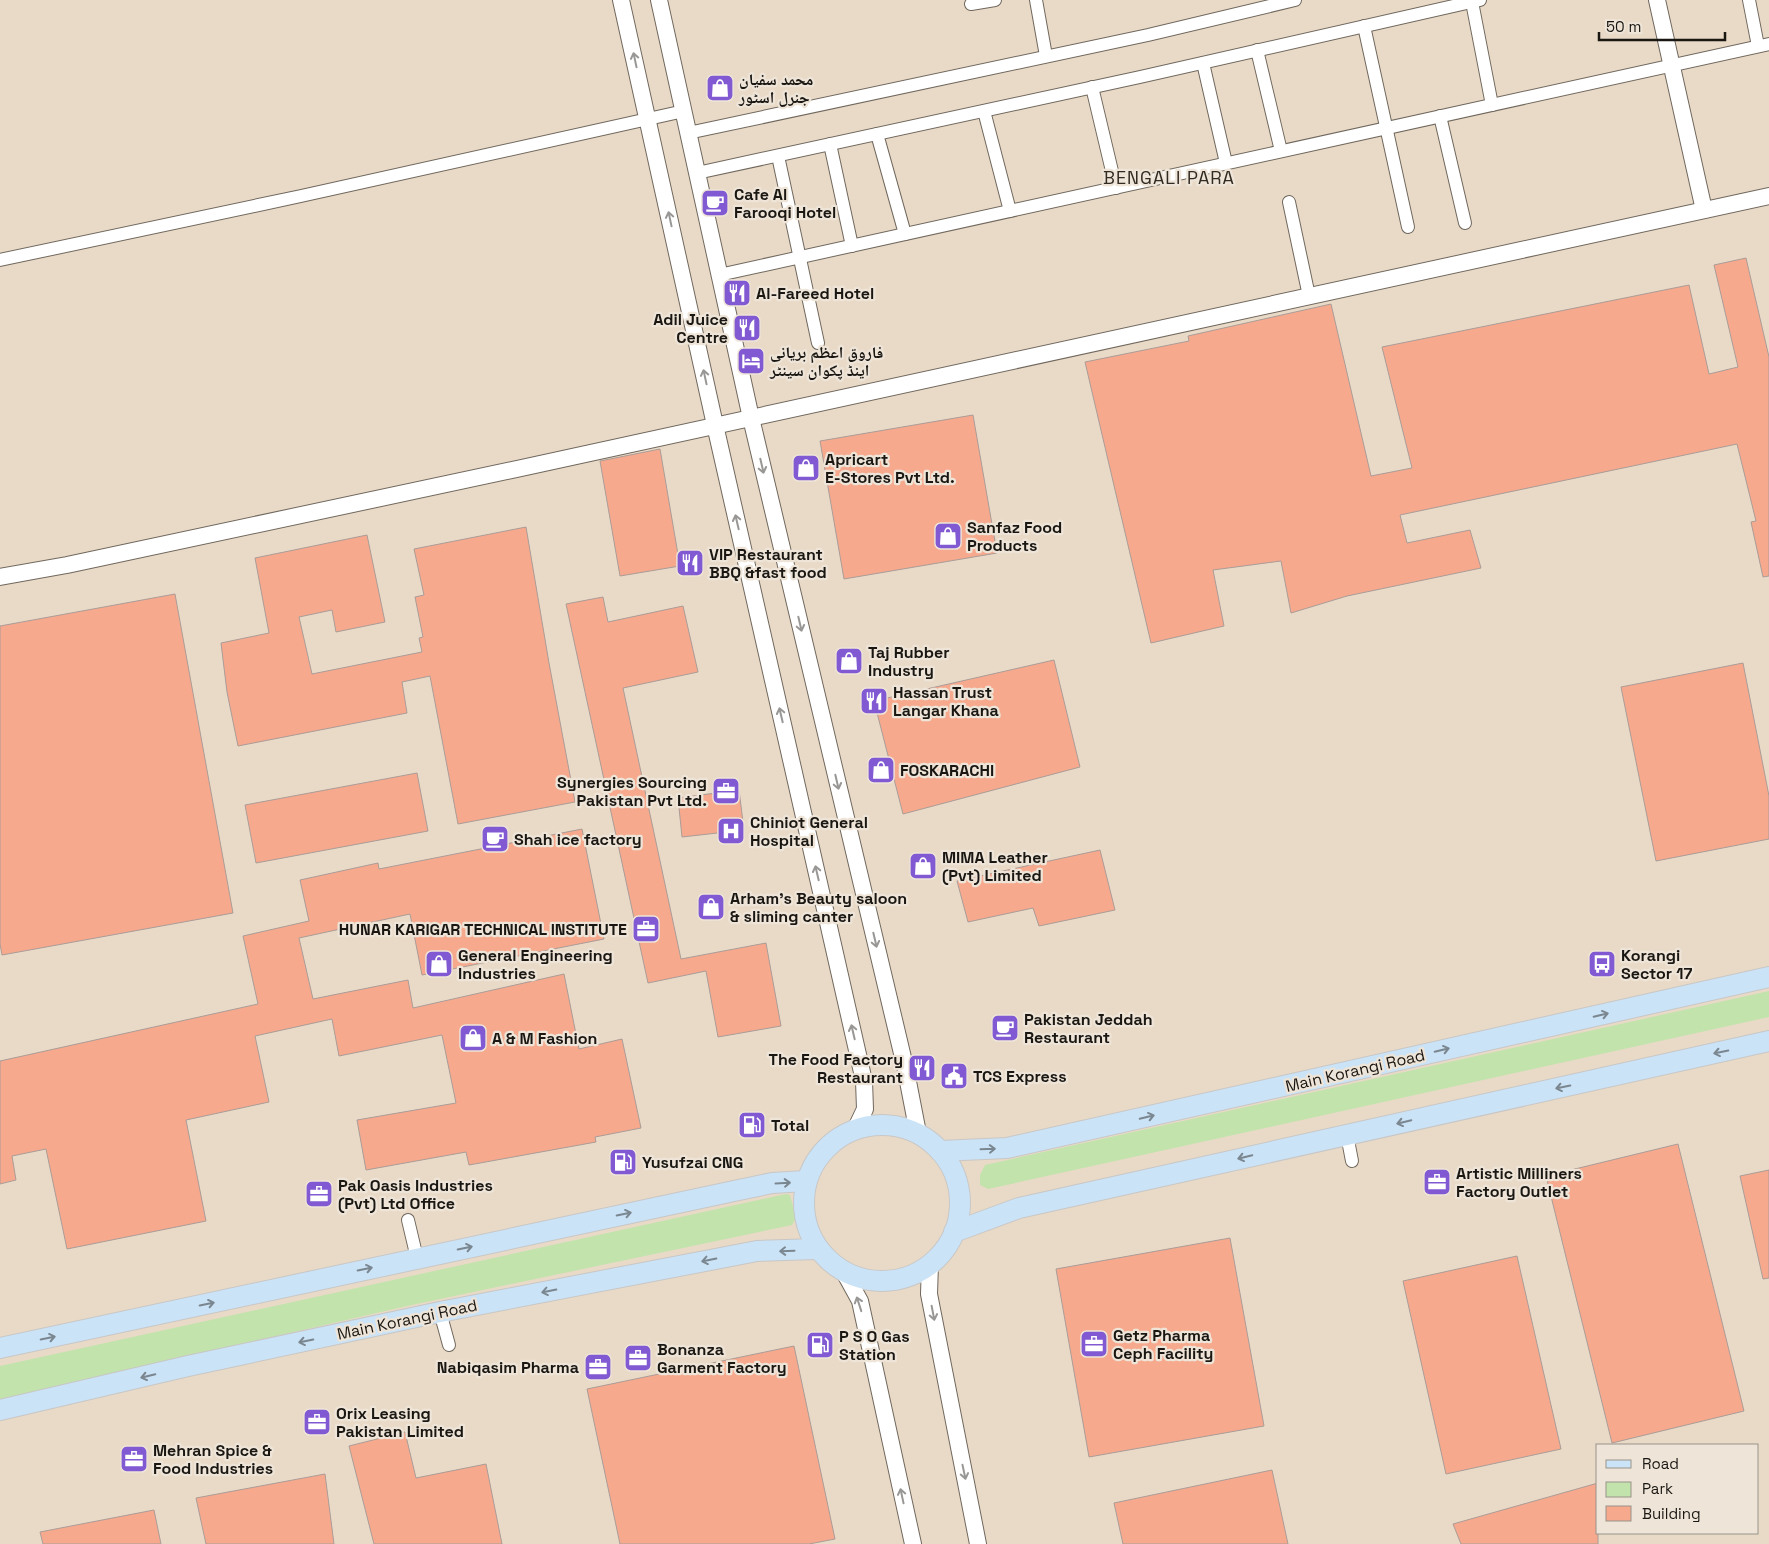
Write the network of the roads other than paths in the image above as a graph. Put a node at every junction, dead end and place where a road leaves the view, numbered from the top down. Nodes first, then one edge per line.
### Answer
1 (622, 0) edge
2 (659, 0) edge
3 (995, 0) edge
4 (1036, 0) edge
5 (1295, 0) edge
6 (1657, 0) edge
7 (1749, 0) edge
8 (1476, 1) edge
9 (971, 4) dead end
10 (1364, 26) junction
11 (1763, 45) edge
12 (1257, 50) junction
13 (1046, 56) junction
14 (1203, 63) junction
15 (1672, 66) junction
16 (1092, 87) junction
17 (1492, 105) junction
18 (684, 111) junction
19 (984, 111) junction
20 (1440, 116) junction
21 (648, 119) junction
22 (1386, 128) junction
23 (688, 133) junction
24 (877, 134) junction
25 (830, 144) junction
26 (1281, 151) junction
27 (778, 156) junction
28 (1226, 163) junction
29 (697, 173) junction
30 (1116, 188) junction
31 (1769, 196) edge
32 (1289, 202) dead end
33 (1704, 210) junction
34 (1010, 211) junction
35 (1465, 223) dead end
36 (1408, 227) dead end
37 (905, 234) junction
38 (852, 246) junction
39 (800, 257) junction
40 (0, 260) edge
41 (719, 275) junction
42 (1309, 296) junction
43 (818, 343) dead end
44 (751, 418) junction
45 (715, 425) junction
46 (0, 577) edge
47 (1769, 977) edge
48 (1769, 1041) edge
49 (855, 1130) junction
50 (918, 1133) junction
51 (1346, 1135) junction
52 (940, 1150) junction
53 (1352, 1161) dead end
54 (806, 1181) junction
55 (408, 1220) dead end
56 (954, 1232) junction
57 (816, 1249) junction
58 (417, 1258) junction
59 (930, 1264) junction
60 (844, 1272) junction
61 (440, 1312) junction
62 (450, 1345) dead end
63 (0, 1348) edge
64 (0, 1410) edge
65 (913, 1544) edge
66 (978, 1544) edge

21 -> 1 street
2 - 18 street
3 - 9 street
4 - 13 street
5 - 13 street
6 - 15 street
7 - 11 street
8 - 10 street
8 - 17 street
10 - 12 street
10 - 22 street
11 - 15 street
12 - 14 street
12 - 26 street
13 - 23 street
14 - 16 street
14 - 28 street
15 - 17 street
15 - 33 street
16 - 19 street
16 - 30 street
17 - 20 street
18 - 21 street
18 - 23 street
19 - 24 street
19 - 34 street
20 - 22 street
20 - 35 street
21 - 40 street
45 -> 21 street
22 - 26 street
22 - 36 street
23 - 29 street
24 - 25 street
24 - 37 street
25 - 27 street
25 - 38 street
26 - 28 street
27 - 29 street
27 - 39 street
28 - 30 street
29 - 41 street
30 - 34 street
31 - 33 street
32 - 42 street
33 - 42 street
34 - 37 street
37 - 38 street
38 - 39 street
39 - 41 street
39 - 43 street
41 - 44 street
42 - 44 street
44 - 45 street
44 -> 50 street
45 - 46 street
49 -> 45 street
52 -> 47 main road, Main Korangi Road
48 -> 51 main road
49 - 50 main road
49 - 54 main road
50 - 52 main road
51 - 53 street
51 -> 56 main road
52 - 56 main road
54 - 57 main road
58 -> 54 main road
55 - 58 street
56 - 59 main road
57 - 60 main road
57 -> 61 main road, Main Korangi Road
63 -> 58 main road
59 - 60 main road
59 -> 66 street
65 -> 60 street
61 - 62 street
61 -> 64 main road, Main Korangi Road

